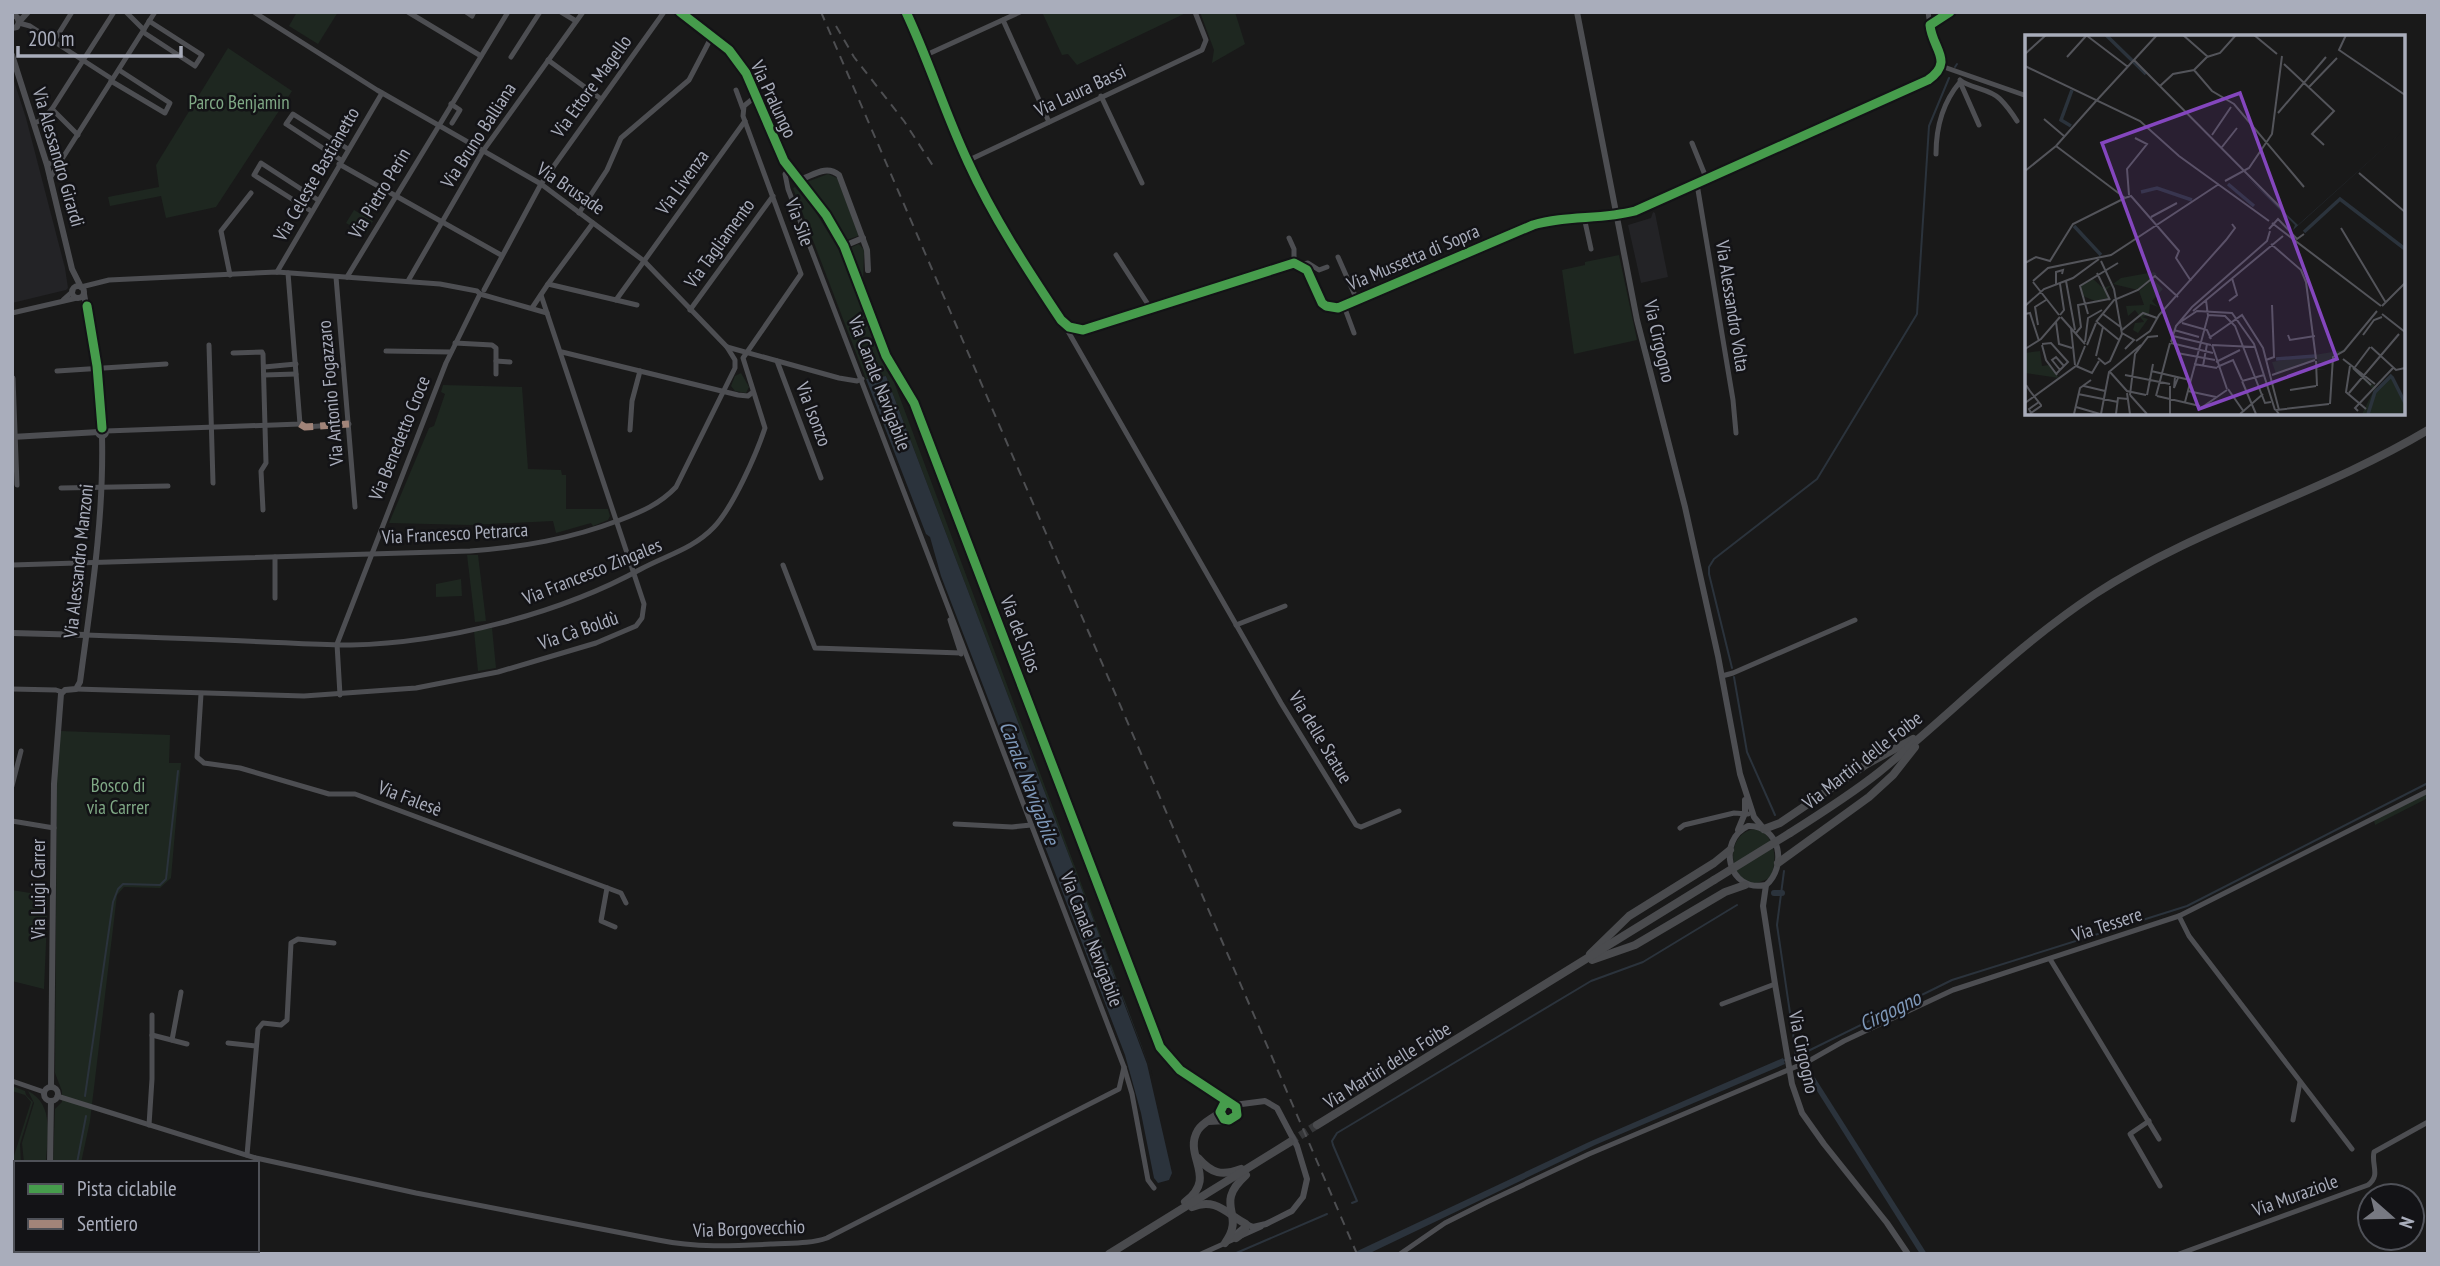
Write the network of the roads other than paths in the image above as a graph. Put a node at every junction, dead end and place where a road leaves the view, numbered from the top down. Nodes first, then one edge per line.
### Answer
1 (26, 12) edge
2 (72, 12) edge
3 (114, 12) edge
4 (126, 12) edge
5 (155, 12) edge
6 (408, 12) edge
7 (466, 12) edge
8 (474, 12) edge
9 (508, 12) edge
10 (540, 12) edge
11 (561, 12) edge
12 (583, 12) edge
13 (664, 12) edge
14 (680, 12) edge
15 (906, 12) edge
16 (1020, 12) edge
17 (1195, 12) edge
18 (1577, 12) edge
19 (1928, 12) edge
20 (1950, 12) edge
21 (257, 13) edge
22 (1940, 15) edge
23 (1003, 20) junction
24 (149, 21) junction
25 (576, 21) junction
26 (14, 23) edge
27 (1930, 25) junction
28 (144, 31) junction
29 (712, 36) junction
30 (54, 41) junction
31 (12, 55) edge
32 (481, 55) junction
33 (926, 55) junction
34 (511, 57) dead end
35 (82, 60) junction
36 (548, 60) junction
37 (1941, 66) junction
38 (119, 70) junction
39 (1961, 73) junction
40 (112, 80) junction
41 (1960, 82) junction
42 (736, 90) dead end
43 (382, 93) junction
44 (2025, 95) edge
45 (756, 96) junction
46 (1101, 96) junction
47 (601, 99) junction
48 (451, 104) junction
49 (52, 109) junction
50 (743, 109) junction
51 (745, 121) junction
52 (2017, 121) dead end
53 (1049, 122) junction
54 (34, 123) junction
55 (452, 123) dead end
56 (439, 125) junction
57 (1979, 125) dead end
58 (78, 135) junction
59 (1692, 143) dead end
60 (348, 149) junction
61 (483, 151) junction
62 (43, 153) junction
63 (1936, 154) dead end
64 (60, 158) junction
65 (967, 161) junction
66 (340, 162) junction
67 (47, 165) junction
68 (789, 169) junction
69 (50, 179) junction
70 (799, 179) junction
71 (1707, 180) junction
72 (1142, 183) dead end
73 (541, 184) junction
74 (1697, 184) junction
75 (251, 193) dead end
76 (396, 196) junction
77 (773, 196) junction
78 (318, 200) junction
79 (311, 211) junction
80 (579, 213) junction
81 (1616, 216) junction
82 (1584, 217) junction
83 (442, 222) junction
84 (593, 223) junction
85 (863, 238) junction
86 (1289, 238) dead end
87 (844, 246) junction
88 (1591, 249) dead end
89 (501, 255) junction
90 (1116, 255) dead end
91 (1338, 257) dead end
92 (644, 261) junction
93 (1296, 264) junction
94 (1327, 267) dead end
95 (868, 270) dead end
96 (277, 272) junction
97 (288, 273) junction
98 (230, 275) junction
99 (336, 277) junction
100 (347, 277) junction
101 (408, 281) junction
102 (548, 284) junction
103 (79, 292) junction
104 (482, 292) junction
105 (541, 295) junction
106 (616, 300) junction
107 (1357, 300) junction
108 (637, 305) dead end
109 (1344, 306) junction
110 (532, 308) junction
111 (1151, 309) junction
112 (690, 310) junction
113 (12, 313) edge
114 (547, 313) junction
115 (1061, 320) junction
116 (1354, 333) dead end
117 (455, 343) junction
118 (209, 345) dead end
119 (727, 347) junction
120 (386, 351) dead end
121 (451, 352) junction
122 (562, 352) junction
123 (233, 353) dead end
124 (746, 353) junction
125 (496, 361) junction
126 (777, 361) junction
127 (510, 362) dead end
128 (166, 364) dead end
129 (296, 364) junction
130 (97, 367) junction
131 (264, 367) junction
132 (734, 370) junction
133 (57, 371) dead end
134 (640, 371) junction
135 (296, 374) junction
136 (496, 374) dead end
137 (747, 374) junction
138 (264, 375) junction
139 (13, 378) edge
140 (862, 379) junction
141 (723, 391) junction
142 (753, 392) junction
143 (300, 424) junction
144 (349, 424) junction
145 (265, 425) junction
146 (211, 427) junction
147 (630, 430) dead end
148 (2428, 430) edge
149 (102, 432) junction
150 (1736, 433) dead end
151 (13, 437) edge
152 (821, 478) dead end
153 (214, 483) dead end
154 (17, 485) dead end
155 (169, 486) dead end
156 (103, 487) junction
157 (61, 488) dead end
158 (355, 507) dead end
159 (262, 510) dead end
160 (617, 521) junction
161 (370, 554) junction
162 (275, 557) junction
163 (97, 563) junction
164 (12, 565) edge
165 (783, 565) dead end
166 (634, 573) junction
167 (275, 598) dead end
168 (1285, 607) dead end
169 (949, 610) junction
170 (1855, 620) dead end
171 (1237, 625) junction
172 (12, 633) edge
173 (86, 635) junction
174 (337, 644) junction
175 (961, 653) junction
176 (971, 666) junction
177 (1722, 676) junction
178 (12, 689) edge
179 (76, 689) junction
180 (62, 692) junction
181 (201, 694) junction
182 (340, 695) junction
183 (1925, 733) junction
184 (21, 751) dead end
185 (188, 757) dead end
186 (197, 757) junction
187 (12, 786) edge
188 (2428, 791) edge
189 (1745, 794) junction
190 (1399, 811) dead end
191 (1745, 813) junction
192 (1754, 817) junction
193 (12, 821) edge
194 (955, 824) dead end
195 (1031, 825) junction
196 (54, 828) junction
197 (1680, 828) dead end
198 (1764, 829) junction
199 (1737, 833) junction
200 (1730, 850) junction
201 (1779, 863) junction
202 (1766, 885) junction
203 (1747, 886) junction
204 (607, 888) junction
205 (630, 890) dead end
206 (621, 893) junction
207 (626, 903) dead end
208 (1763, 906) junction
209 (2179, 916) junction
210 (615, 927) dead end
211 (334, 943) dead end
212 (2050, 959) junction
213 (1579, 964) junction
214 (1775, 984) junction
215 (181, 992) dead end
216 (1721, 1004) dead end
217 (152, 1015) dead end
218 (152, 1035) junction
219 (172, 1040) junction
220 (228, 1043) dead end
221 (187, 1044) dead end
222 (256, 1046) junction
223 (1124, 1067) junction
224 (1789, 1069) junction
225 (12, 1081) edge
226 (2300, 1082) junction
227 (51, 1087) junction
228 (1119, 1089) junction
229 (44, 1092) junction
230 (1132, 1093) junction
231 (1215, 1094) junction
232 (57, 1096) junction
233 (51, 1101) junction
234 (1253, 1102) junction
235 (1231, 1104) junction
236 (1220, 1110) junction
237 (1237, 1115) junction
238 (1226, 1120) junction
239 (2293, 1120) dead end
240 (1209, 1121) junction
241 (2149, 1121) junction
242 (2428, 1122) edge
243 (149, 1125) junction
244 (1317, 1125) tunnel mouth
245 (2159, 1139) dead end
246 (1290, 1142) tunnel mouth
247 (2352, 1149) dead end
248 (247, 1155) junction
249 (1196, 1156) junction
250 (50, 1161) edge
251 (1258, 1163) junction
252 (2160, 1186) dead end
253 (1154, 1188) dead end
254 (1233, 1216) junction
255 (1167, 1219) junction
256 (1246, 1224) junction
257 (1266, 1224) junction
258 (1236, 1238) junction
259 (1224, 1243) junction
260 (1109, 1254) edge
261 (1200, 1254) edge
262 (1400, 1254) edge
263 (1908, 1254) edge
264 (2179, 1254) edge

1 - 26 street
2 - 30 street
3 - 35 street
4 - 28 street
5 - 24 street
6 - 32 street
7 - 8 street
9 - 32 street, Via Pietro Perin
10 - 34 street
11 - 25 street
12 - 25 street, Via Bruno Balliana
13 - 47 street, Via Ettore Magello
14 - 29 street, Via Pralungo
15 - 33 street
16 - 23 street
17 - 46 street, Via Laura Bassi
18 - 81 street, Via Cirgogno
19 - 27 street
20 - 22 street
21 - 43 street, Via Brusade
22 - 27 street
23 - 33 street
23 - 53 street
24 - 28 street
24 - 28 street
25 - 36 street, Via Bruno Balliana
26 - 30 street
27 - 37 street
28 - 38 street
29 - 45 street, Via Pralungo
29 - 80 street
30 - 35 street
31 - 54 street, Via Alessandro Girardi
32 - 48 street, Via Pietro Perin
33 - 65 street
35 - 40 street
35 - 49 street
36 - 47 street
36 - 61 street, Via Bruno Balliana
37 - 39 street
37 - 71 street, Via Mussetta di Sopra
38 - 40 street
38 - 40 street
39 - 41 street
39 - 44 street
40 - 58 street
41 - 52 street
41 - 57 street
41 - 63 street
42 - 50 street, Via Sile
43 - 56 street, Via Brusade
43 - 60 street, Via Celeste Bastianetto
45 - 50 street
45 - 68 street, Via Pralungo
46 - 53 street, Via Laura Bassi
46 - 72 street
47 - 73 street, Via Ettore Magello
48 - 55 street
48 - 56 street, Via Pietro Perin
49 - 54 street
49 - 58 street
50 - 51 street, Via Sile
51 - 77 street, Via Sile
51 - 92 street, Via Livenza
53 - 65 street, Via Laura Bassi
54 - 62 street, Via Alessandro Girardi
56 - 61 street, Via Brusade
56 - 76 street, Via Pietro Perin
58 - 64 street
59 - 71 street
60 - 66 street, Via Celeste Bastianetto
60 - 66 street
61 - 73 street, Via Brusade
61 - 83 street, Via Bruno Balliana
62 - 64 street
62 - 67 street, Via Alessandro Girardi
64 - 67 street
64 - 69 street
65 - 115 street
66 - 76 street
66 - 78 street, Via Celeste Bastianetto
67 - 69 street, Via Alessandro Girardi
68 - 70 street, Via Pralungo
68 - 140 street, Via Canale Navigabile
69 - 103 street, Via Alessandro Girardi
70 - 85 street
70 - 87 street, Via del Silos
71 - 74 street, Via Mussetta di Sopra
73 - 80 street, Via Brusade
73 - 89 street, Via Ettore Magello
74 - 81 street, Via Mussetta di Sopra
74 - 150 street, Via Alessandro Volta
75 - 98 street
76 - 83 street
76 - 100 street, Via Pietro Perin
77 - 112 street, Via Tagliamento
77 - 124 street, Via Sile
78 - 79 street, Via Celeste Bastianetto
78 - 79 street
79 - 96 street, Via Celeste Bastianetto
80 - 84 street, Via Brusade
81 - 82 street, Via Mussetta di Sopra
81 - 177 street, Via Cirgogno
82 - 88 street
82 - 107 street, Via Mussetta di Sopra
83 - 89 street
83 - 101 street, Via Bruno Balliana
84 - 92 street, Via Brusade
84 - 102 street
85 - 87 street
85 - 95 street
86 - 93 street, Via Mussetta di Sopra
87 - 231 street, Via del Silos
89 - 104 street, Via Ettore Magello
90 - 111 street
91 - 107 street, Via Mussetta di Sopra
92 - 106 street, Via Livenza
92 - 112 street, Via Brusade
93 - 94 street, Via Mussetta di Sopra
93 - 109 street, Via Mussetta di Sopra
93 - 111 street, Via Mussetta di Sopra
96 - 97 street
96 - 98 street
97 - 99 street
97 - 129 street
98 - 103 street
99 - 100 street
99 - 144 street, Via Antonio Fogazzaro
100 - 101 street
101 - 104 street
102 - 105 street
102 - 106 street
103 - 113 street
103 - 130 street, Via Alessandro Manzoni
104 - 110 street
104 - 117 street, Via Benedetto Croce
105 - 110 street
105 - 114 street, Via Cà Boldù
106 - 108 street
107 - 109 street, Via Mussetta di Sopra
109 - 116 street, Via Mussetta di Sopra
110 - 114 street
111 - 115 street, Via Mussetta di Sopra
112 - 119 street, Via Brusade
114 - 122 street, Via Cà Boldù
115 - 171 street, Via delle Statue
117 - 121 street, Via Benedetto Croce
117 - 125 street
118 - 146 street
119 - 124 street, Via Brusade
119 - 132 street
120 - 121 street, Via Benedetto Croce
121 - 161 street, Via Benedetto Croce
122 - 134 street
122 - 160 street, Via Cà Boldù
123 - 131 street
124 - 126 street, Via Brusade
124 - 137 street, Via Francesco Zingales
125 - 127 street
125 - 136 street
126 - 140 street, Via Brusade
126 - 152 street, Via Isonzo
128 - 130 street
129 - 131 street
129 - 135 street
130 - 133 street
130 - 149 street, Via Alessandro Manzoni
131 - 138 street
132 - 137 street
132 - 141 street, Via Francesco Petrarca
134 - 141 street
134 - 147 street
135 - 138 street
135 - 143 street
137 - 142 street, Via Francesco Zingales
138 - 145 street
139 - 151 street
140 - 169 street, Via Canale Navigabile
141 - 142 street
141 - 160 street, Via Francesco Petrarca
142 - 166 street, Via Francesco Zingales
143 - 144 street
143 - 145 street
144 - 158 street, Via Antonio Fogazzaro
145 - 146 street
145 - 159 street
146 - 149 street
146 - 153 street
148 - 183 highway, Via Martiri delle Foibe
149 - 151 street
149 - 156 street, Via Alessandro Manzoni
151 - 154 street
155 - 156 street
156 - 157 street
156 - 163 street, Via Alessandro Manzoni
160 - 161 street, Via Francesco Petrarca
160 - 166 street, Via Cà Boldù
161 - 162 street, Via Francesco Petrarca
161 - 174 street, Via Benedetto Croce
162 - 163 street, Via Francesco Petrarca
162 - 167 street
163 - 164 street, Via Francesco Petrarca
163 - 173 street, Via Alessandro Manzoni
165 - 175 street
166 - 174 street, Via Francesco Zingales
166 - 182 street, Via Cà Boldù
168 - 171 street
169 - 175 street, Via Canale Navigabile
169 - 176 street, Via Canale Navigabile
170 - 177 street
171 - 190 street, Via delle Statue
172 - 173 street, Via Francesco Zingales
173 - 174 street, Via Francesco Zingales
173 - 179 street, Via Alessandro Manzoni
174 - 182 street, Via Benedetto Croce
175 - 176 street, Via Canale Navigabile
176 - 195 street, Via Canale Navigabile
177 - 189 street, Via Cirgogno
178 - 180 street
179 - 180 street
179 - 181 street
180 - 196 street, Via Luigi Carrer
181 - 182 street, Via Cà Boldù
181 - 186 street
183 - 198 highway
183 - 201 highway
183 - 213 highway, Via Martiri delle Foibe, bridge
184 - 187 street
185 - 186 street, Via Falesè
186 - 204 street, Via Falesè
188 - 209 street, Via Tessere
189 - 191 street, Via Cirgogno
189 - 192 street, Via Cirgogno
191 - 192 street, Via Cirgogno
191 - 197 street
191 - 199 street, Via Cirgogno
192 - 198 street, Via Cirgogno
193 - 196 street
194 - 195 street
195 - 223 street, Via Canale Navigabile
196 - 227 street, Via Luigi Carrer
198 - 199 street
198 - 201 street
199 - 200 street
200 - 203 street
200 - 213 highway
201 - 202 street
202 - 203 street
202 - 208 street, Via Cirgogno
203 - 208 street, Via Cirgogno
203 - 213 highway
204 - 206 street, Via Falesè
204 - 210 street
205 - 206 street
206 - 207 street
208 - 214 street, Via Cirgogno
209 - 212 street, Via Tessere
209 - 226 street
211 - 222 street
212 - 224 street, Via Tessere
212 - 241 street
213 - 244 highway, Via Martiri delle Foibe
214 - 216 street
214 - 224 street, Via Cirgogno
215 - 219 street
217 - 218 street
218 - 219 street
218 - 243 street
219 - 221 street
220 - 222 street
222 - 248 street
223 - 228 street
223 - 230 street, Via Canale Navigabile
224 - 262 street, Via Tessere
224 - 263 street, Via Cirgogno
225 - 229 street
226 - 239 street
226 - 247 street
227 - 229 street
227 - 232 street
228 - 230 street
228 - 248 street, Via Borgovecchio
229 - 233 street
230 - 253 street, Via Canale Navigabile
231 - 235 street, Via del Silos
231 - 236 street
232 - 233 street
232 - 243 street, Via Borgovecchio
233 - 250 street
234 - 235 street
234 - 237 street
234 - 257 street
235 - 236 street
235 - 237 street
236 - 238 street
236 - 240 highway
237 - 238 street
238 - 240 highway
240 - 249 highway
241 - 245 street
241 - 252 street
242 - 264 street, Via Muraziole
243 - 248 street, Via Borgovecchio
246 - 251 highway
249 - 251 highway
249 - 255 highway
251 - 254 highway
251 - 255 highway
254 - 255 highway
254 - 256 highway
254 - 259 highway
255 - 260 highway
256 - 257 street
256 - 258 highway
256 - 259 street
257 - 258 street
258 - 259 street
259 - 261 street

